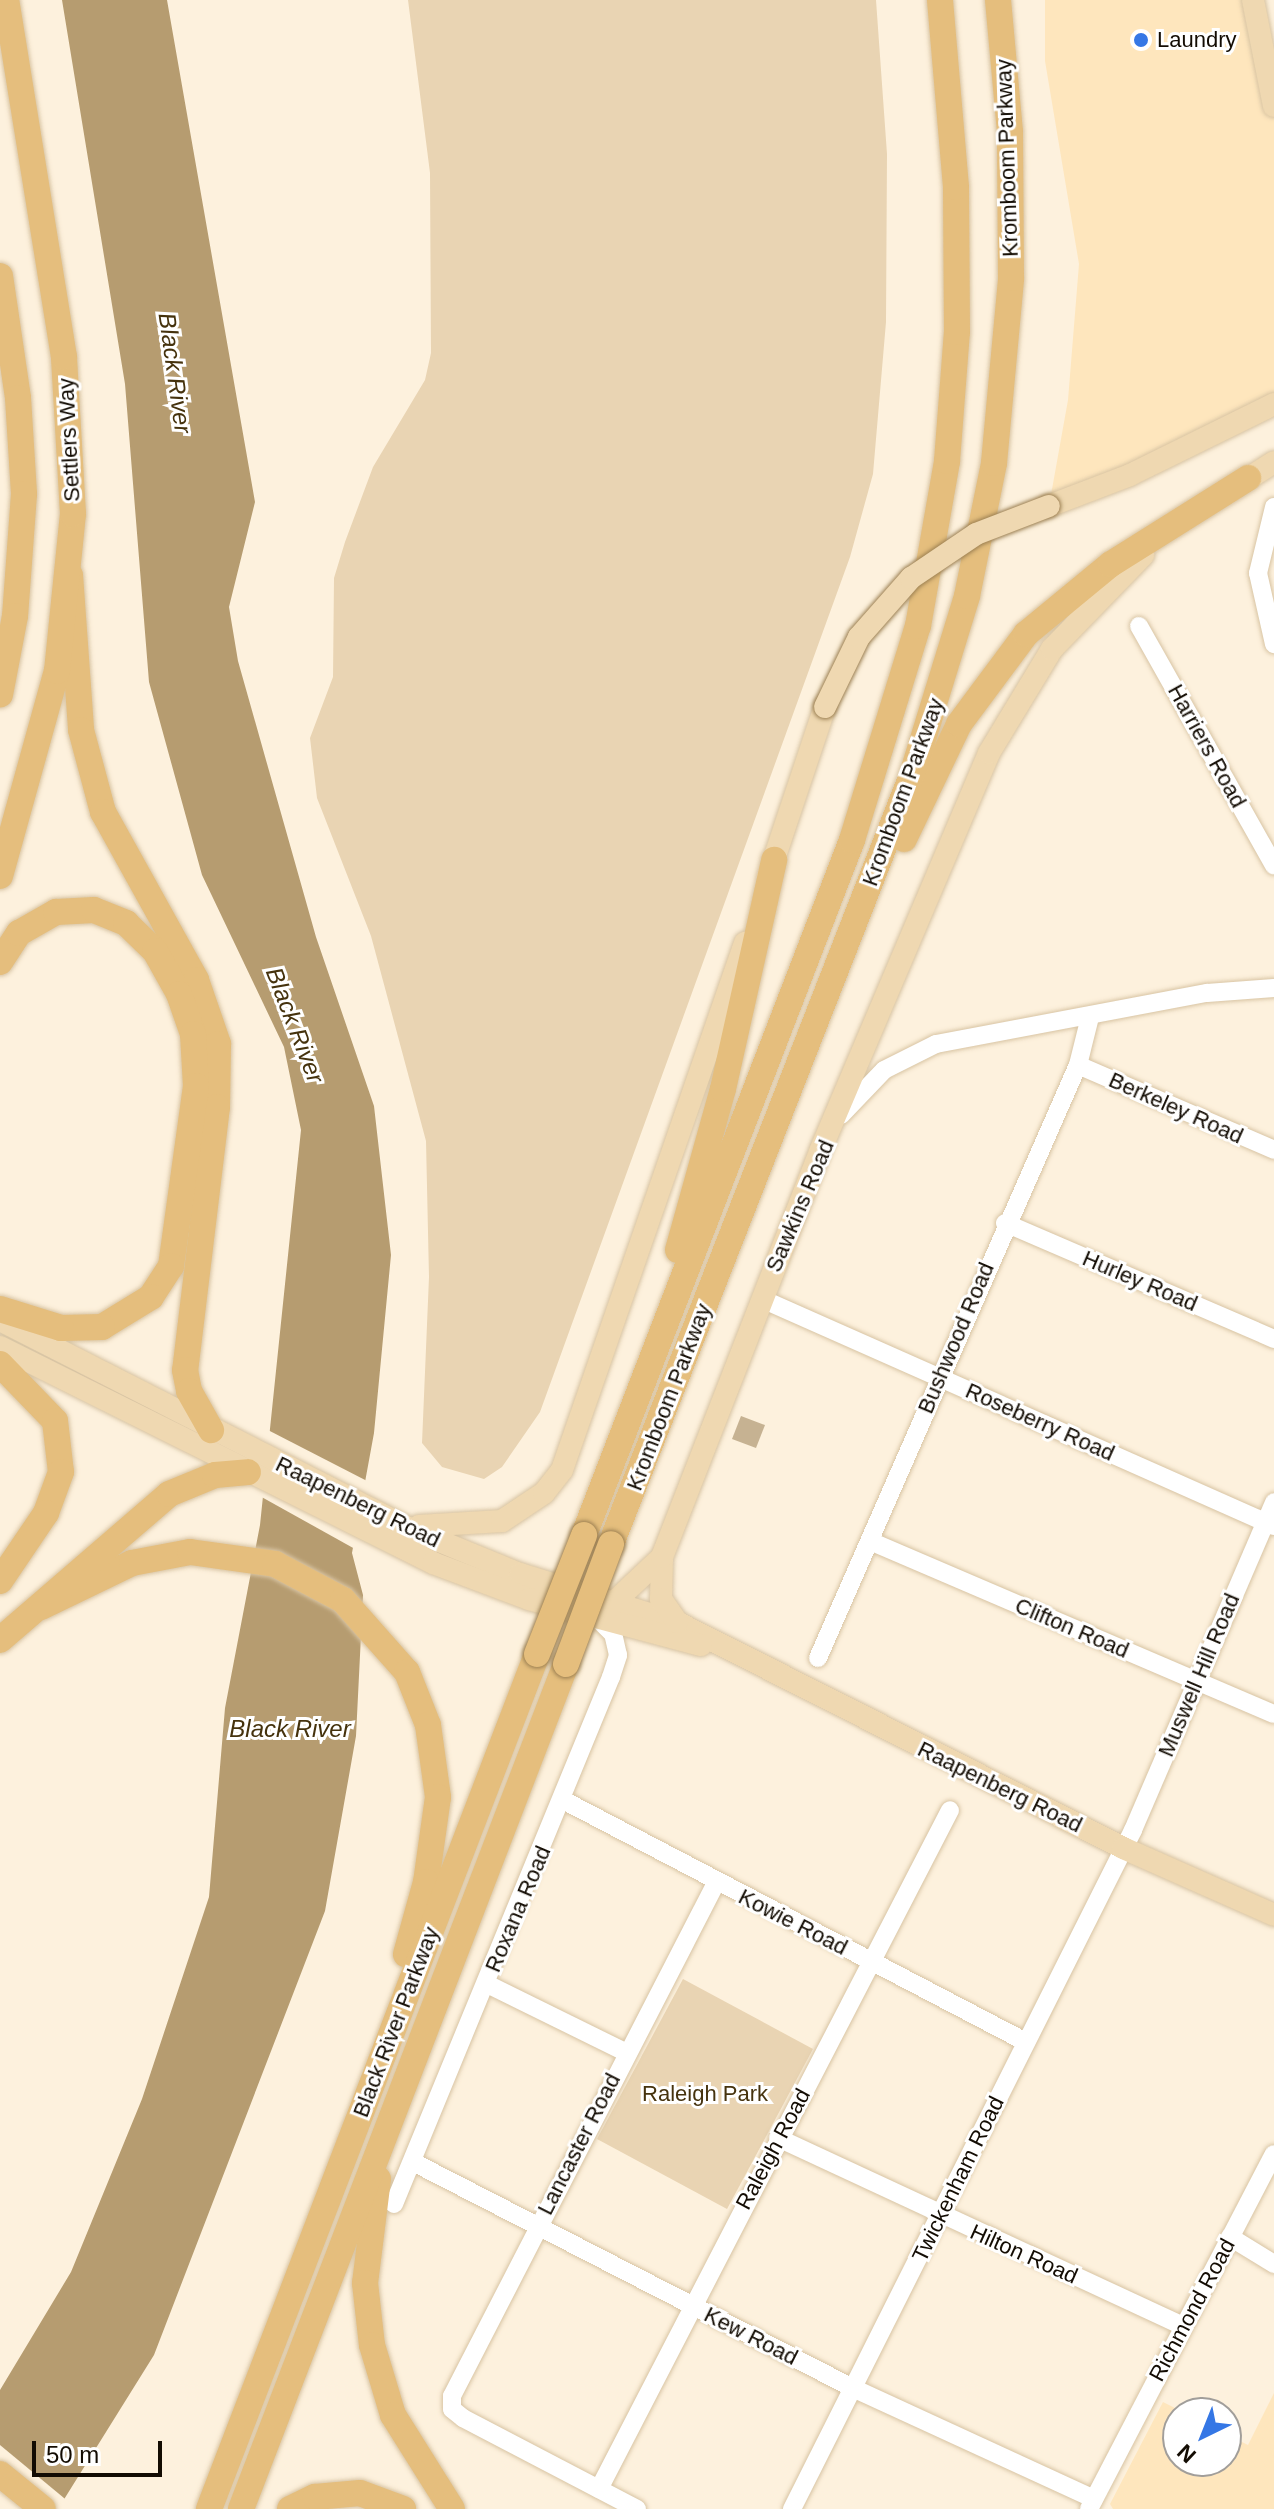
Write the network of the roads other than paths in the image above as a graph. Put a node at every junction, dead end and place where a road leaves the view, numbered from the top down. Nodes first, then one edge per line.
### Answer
1 (6, 0) edge
2 (940, 0) edge
3 (998, 0) edge
4 (1253, 0) edge
5 (1274, 106) edge
6 (0, 276) edge
7 (1274, 404) edge
8 (1274, 462) edge
9 (1248, 478) junction
10 (1274, 507) edge
11 (70, 575) junction
12 (1139, 626) dead end
13 (1274, 644) edge
14 (0, 695) edge
15 (774, 860) junction
16 (1274, 866) edge
17 (0, 876) edge
18 (0, 962) edge
19 (1274, 988) edge
20 (1090, 1017) junction
21 (814, 1028) junction
22 (1078, 1065) junction
23 (821, 1149) junction
24 (1274, 1150) edge
25 (1005, 1223) junction
26 (762, 1299) junction
27 (0, 1309) edge
28 (0, 1320) edge
29 (1274, 1339) edge
30 (0, 1347) edge
31 (0, 1364) edge
32 (939, 1378) junction
33 (632, 1411) junction
34 (211, 1430) junction
35 (253, 1466) junction
36 (1274, 1502) edge
37 (1270, 1524) edge
38 (406, 1525) junction
39 (584, 1535) joint
40 (870, 1541) junction
41 (611, 1544) joint
42 (662, 1557) junction
43 (0, 1581) edge
44 (618, 1601) junction
45 (41, 1607) junction
46 (595, 1616) junction
47 (678, 1623) junction
48 (0, 1640) edge
49 (729, 1652) junction
50 (818, 1658) dead end
51 (1196, 1681) junction
52 (1274, 1714) edge
53 (563, 1800) junction
54 (950, 1810) dead end
55 (1123, 1848) junction
56 (716, 1883) junction
57 (1274, 1915) edge
58 (873, 1962) junction
59 (487, 1984) junction
60 (1024, 2041) junction
61 (625, 2052) junction
62 (359, 2119) junction
63 (778, 2138) junction
64 (381, 2147) junction
65 (1274, 2154) edge
66 (413, 2162) junction
67 (394, 2204) dead end
68 (941, 2216) junction
69 (537, 2227) junction
70 (1230, 2237) junction
71 (1274, 2264) edge
72 (692, 2306) junction
73 (1183, 2326) junction
74 (855, 2389) junction
75 (0, 2474) edge
76 (599, 2489) junction
77 (1091, 2504) edge
78 (43, 2509) edge
79 (209, 2509) edge
80 (241, 2509) edge
81 (290, 2509) edge
82 (403, 2509) edge
83 (452, 2509) edge
84 (637, 2509) edge
85 (792, 2509) edge

1 - 11 highway, Settlers Way
2 - 33 highway, Kromboom Parkway
3 - 21 highway, Kromboom Parkway
4 - 5 main road
6 - 14 highway
7 - 15 main road, bridge
8 - 9 main road
9 - 21 highway
9 - 23 main road
10 - 13 street
11 - 17 highway, Settlers Way
11 - 34 highway
12 - 16 street, Harriers Road
15 - 33 highway
15 - 38 main road
18 - 27 highway
19 - 20 street, Sawkins Road
20 - 22 street, Bushwood Road
20 - 23 street, Sawkins Road
21 - 41 highway, Kromboom Parkway
22 - 24 street, Berkeley Road
22 - 25 street, Bushwood Road
23 - 26 main road, Sawkins Road
25 - 29 street, Hurley Road
25 - 32 street, Bushwood Road
26 - 32 street, Roseberry Road
26 - 42 main road, Sawkins Road
28 - 34 main road, Raapenberg Road
30 - 35 main road, Raapenberg Road
31 - 43 highway
32 - 37 street, Roseberry Road
32 - 40 street, Bushwood Road
33 - 39 highway, Kromboom Parkway
34 - 35 main road, Raapenberg Road
35 - 38 main road, Raapenberg Road
35 - 45 highway
35 - 46 main road, Raapenberg Road
36 - 37 street, Muswell Hill Road
37 - 51 street, Muswell Hill Road
38 - 44 main road, Raapenberg Road
39 - 62 highway, Black River Parkway, bridge
40 - 50 street, Bushwood Road
40 - 51 street, Clifton Road
41 - 64 highway, Black River Parkway, bridge
42 - 44 main road, Sawkins Road
42 - 47 main road
44 - 46 main road, Sawkins Road
44 - 47 main road, Raapenberg Road
45 - 48 highway
45 - 62 highway
46 - 49 main road, Raapenberg Road
46 - 53 street, Roxana Road
47 - 49 main road, Raapenberg Road
49 - 55 main road, Raapenberg Road
51 - 52 street, Clifton Road
51 - 55 street, Muswell Hill Road
53 - 56 street, Kowie Road
53 - 59 street, Roxana Road
54 - 58 street, Raleigh Road
55 - 57 main road, Raapenberg Road
55 - 60 street, Twickenham Road
56 - 58 street, Kowie Road
56 - 61 street, Lancaster Road
58 - 60 street, Kowie Road
58 - 63 street, Raleigh Road
59 - 61 street
59 - 66 street, Roxana Road
60 - 68 street, Twickenham Road
61 - 69 street, Lancaster Road
62 - 79 highway, Black River Parkway
63 - 68 street, Hilton Road
63 - 72 street, Raleigh Road
64 - 80 highway, Black River Parkway
64 - 83 highway
65 - 70 street, Richmond Road
66 - 67 street, Roxana Road
66 - 69 street, Kew Road
68 - 73 street, Hilton Road
68 - 74 street, Twickenham Road
69 - 72 street, Kew Road
69 - 76 street, Lancaster Road
70 - 71 street
70 - 73 street, Richmond Road
72 - 74 street, Kew Road
72 - 76 street, Raleigh Road
73 - 77 street, Richmond Road
74 - 77 street, Kew Road
74 - 85 street, Twickenham Road
75 - 78 highway
76 - 84 street
81 - 82 highway

